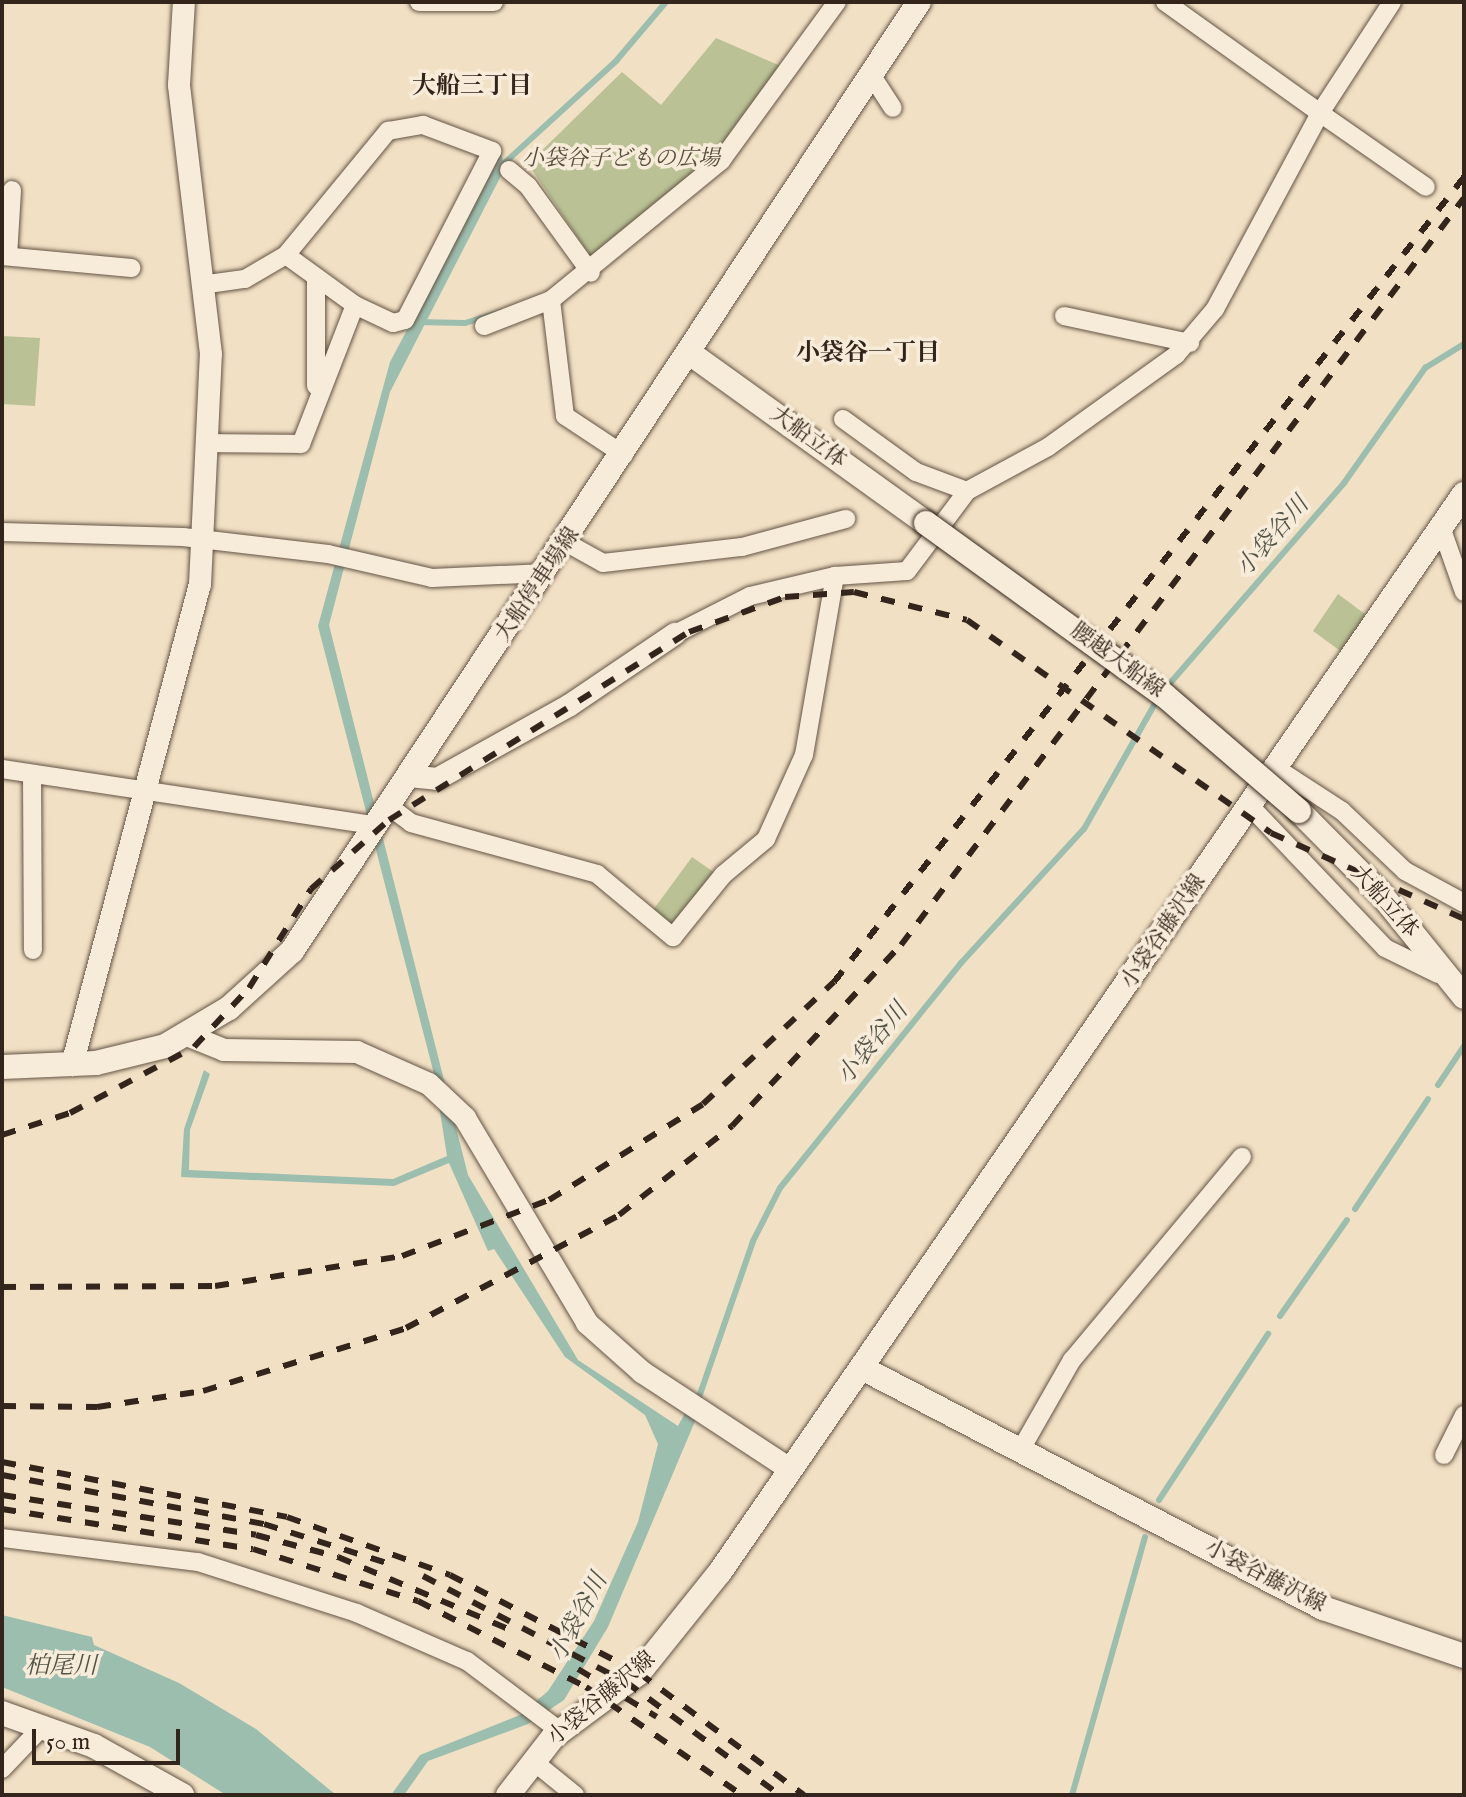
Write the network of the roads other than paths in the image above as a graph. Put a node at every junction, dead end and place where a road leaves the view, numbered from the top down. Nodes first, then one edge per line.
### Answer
1 (184, 2) edge
2 (419, 2) edge
3 (494, 2) edge
4 (837, 2) edge
5 (919, 2) edge
6 (1165, 2) edge
7 (1392, 2) edge
8 (872, 76) junction
9 (893, 108) dead end
10 (1320, 113) junction
11 (509, 170) dead end
12 (1426, 187) dead end
13 (12, 190) dead end
14 (286, 255) junction
15 (5, 256) edge
16 (131, 268) dead end
17 (591, 273) junction
18 (316, 280) junction
19 (208, 284) junction
20 (551, 300) junction
21 (355, 305) junction
22 (1064, 316) dead end
23 (484, 326) dead end
24 (1190, 343) junction
25 (691, 354) junction
26 (316, 397) junction
27 (843, 419) dead end
28 (207, 443) junction
29 (624, 455) junction
30 (967, 491) junction
31 (1464, 494) edge
32 (846, 519) dead end
33 (926, 523) joint
34 (1441, 527) junction
35 (2, 532) edge
36 (204, 539) junction
37 (567, 543) junction
38 (546, 573) junction
39 (835, 576) junction
40 (1464, 592) edge
41 (675, 634) joint
42 (1276, 768) junction
43 (2, 769) edge
44 (32, 774) junction
45 (409, 776) junction
46 (147, 792) junction
47 (1250, 806) junction
48 (1299, 811) joint
49 (378, 823) junction
50 (1464, 903) edge
51 (33, 950) dead end
52 (1459, 991) edge
53 (187, 1035) junction
54 (72, 1065) junction
55 (2, 1067) edge
56 (1242, 1157) dead end
57 (862, 1368) junction
58 (1464, 1415) edge
59 (1020, 1451) junction
60 (1444, 1455) dead end
61 (791, 1470) junction
62 (2, 1538) edge
63 (1464, 1656) edge
64 (2, 1713) edge
65 (553, 1724) junction
66 (42, 1727) junction
67 (533, 1761) junction
68 (2, 1769) edge
69 (182, 1795) edge
70 (508, 1795) edge
71 (575, 1795) edge

1 - 19 street
2 - 3 street
4 - 17 street
5 - 8 main road, 大船停車場線
6 - 10 street
7 - 10 street
8 - 9 street
8 - 25 main road, 大船停車場線
10 - 12 street
10 - 24 street
11 - 17 street
13 - 15 street
14 - 18 street
14 - 19 street
14 - 21 street
15 - 16 street
17 - 20 street
18 - 21 street
18 - 26 street
19 - 28 street
20 - 23 street
20 - 29 street
21 - 26 street
22 - 24 street
24 - 30 street
25 - 29 main road, 大船停車場線
25 - 33 main road, 大船立体
26 - 28 street
27 - 30 street
28 - 36 street
29 - 37 main road, 大船停車場線
30 - 39 street
31 - 34 main road, 小袋谷藤沢線
32 - 37 street
33 - 48 main road, 腰越大船線, bridge
34 - 40 street
34 - 42 main road, 小袋谷藤沢線
35 - 36 street
36 - 38 street
36 - 46 street
37 - 38 main road, 大船停車場線
38 - 45 main road, 大船停車場線
39 - 41 street
39 - 49 street
41 - 45 street
42 - 47 main road, 小袋谷藤沢線
42 - 50 street
43 - 44 street
44 - 46 street
44 - 51 street
45 - 49 main road, 大船停車場線
46 - 49 street
46 - 54 street
47 - 52 street
47 - 57 main road, 小袋谷藤沢線
48 - 52 main road, 大船立体
49 - 53 main road, 大船停車場線
53 - 54 main road, 大船停車場線
53 - 61 street
54 - 55 main road, 大船停車場線
56 - 59 street
57 - 59 main road, 小袋谷藤沢線
57 - 61 main road, 小袋谷藤沢線
58 - 60 street
59 - 63 main road, 小袋谷藤沢線
61 - 65 main road, 小袋谷藤沢線
62 - 65 street
64 - 66 main road
65 - 67 main road, 小袋谷藤沢線
66 - 68 street
66 - 69 main road
67 - 70 main road, 小袋谷藤沢線
67 - 71 street

